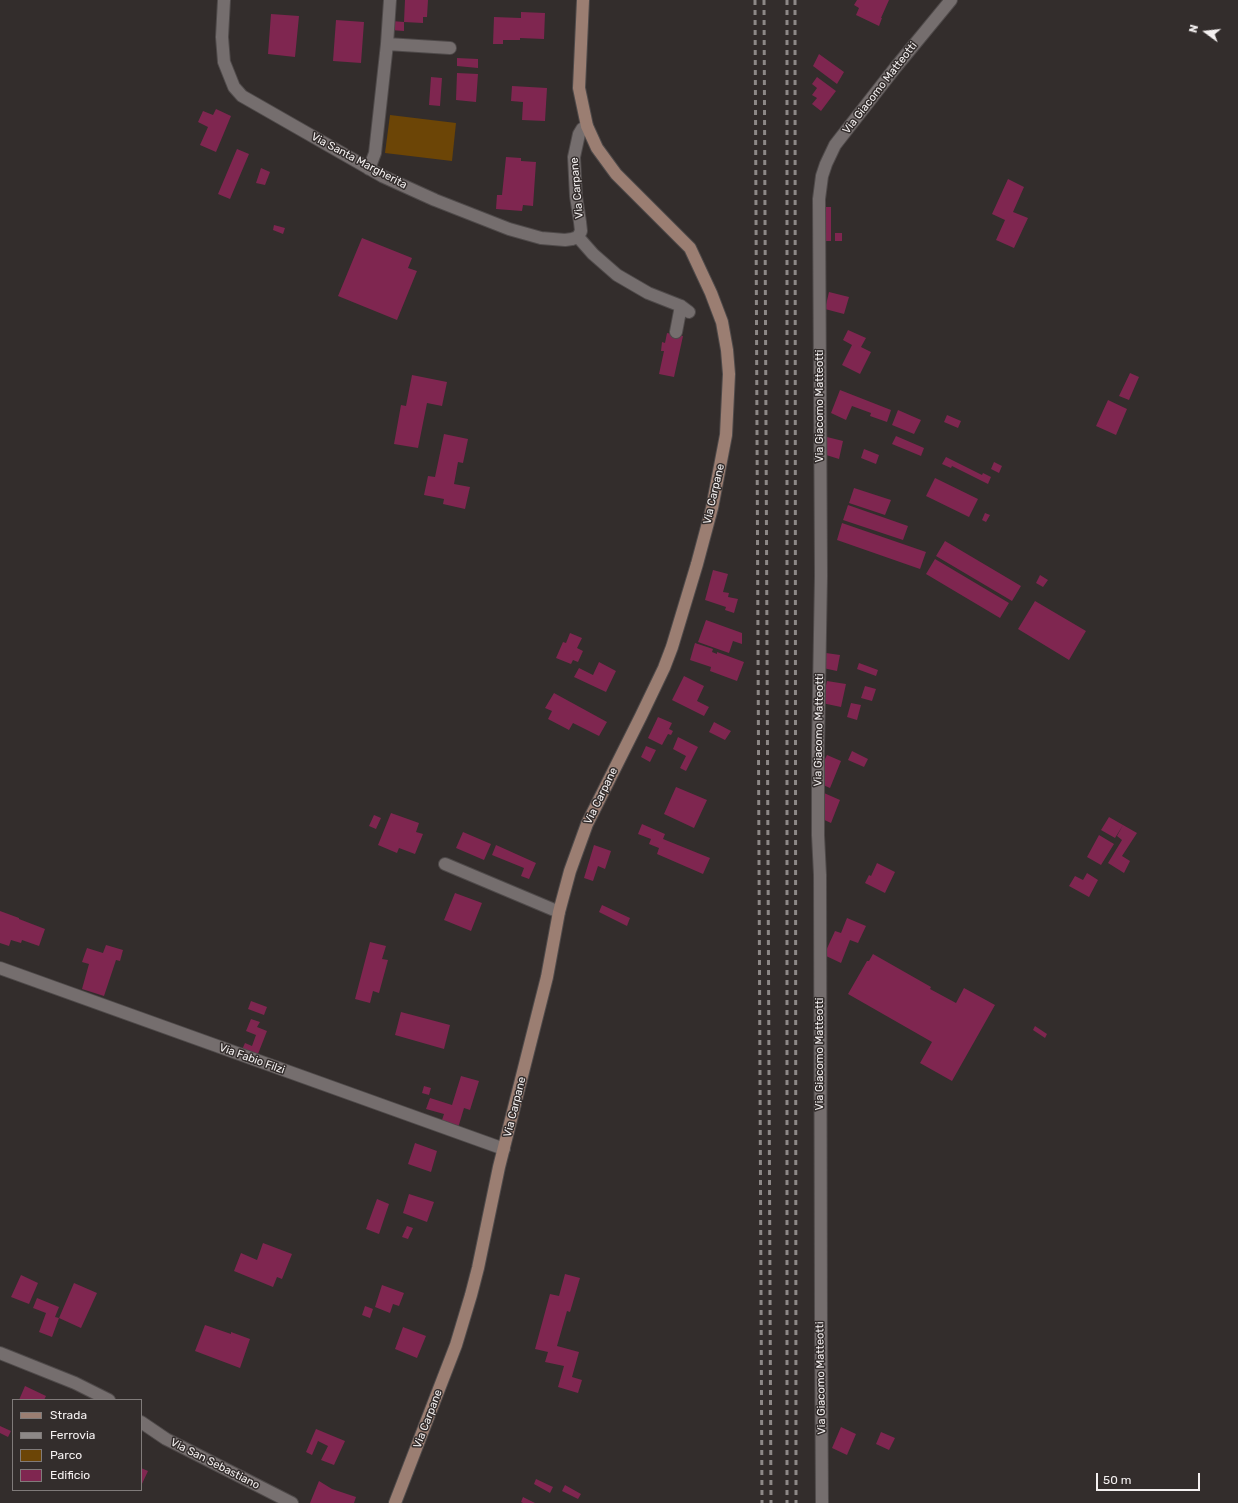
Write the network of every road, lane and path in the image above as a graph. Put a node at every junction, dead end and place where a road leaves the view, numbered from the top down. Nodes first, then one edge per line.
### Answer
1 (224, 0) edge
2 (390, 0) edge
3 (583, 0) edge
4 (951, 0) edge
5 (387, 44) junction
6 (450, 48) dead end
7 (587, 126) junction
8 (369, 169) junction
9 (578, 237) junction
10 (676, 332) dead end
11 (445, 864) dead end
12 (559, 912) junction
13 (0, 968) edge
14 (504, 1150) junction
15 (0, 1353) edge
16 (107, 1399) edge
17 (142, 1423) edge
18 (292, 1503) edge
19 (395, 1503) edge
20 (822, 1503) edge

1 - 8 street, Via Santa Margherita
2 - 5 street
3 - 7 street, Via Carpane
4 - 20 street, Via Giacomo Matteotti
5 - 6 street
5 - 8 street
7 - 9 street, Via Carpane
7 - 12 street, Via Carpane
8 - 9 street, Via Santa Margherita
9 - 10 street
11 - 12 street
12 - 14 street, Via Carpane
13 - 14 street, Via Fabio Filzi
14 - 19 street, Via Carpane
15 - 16 street
17 - 18 street, Via San Sebastiano

